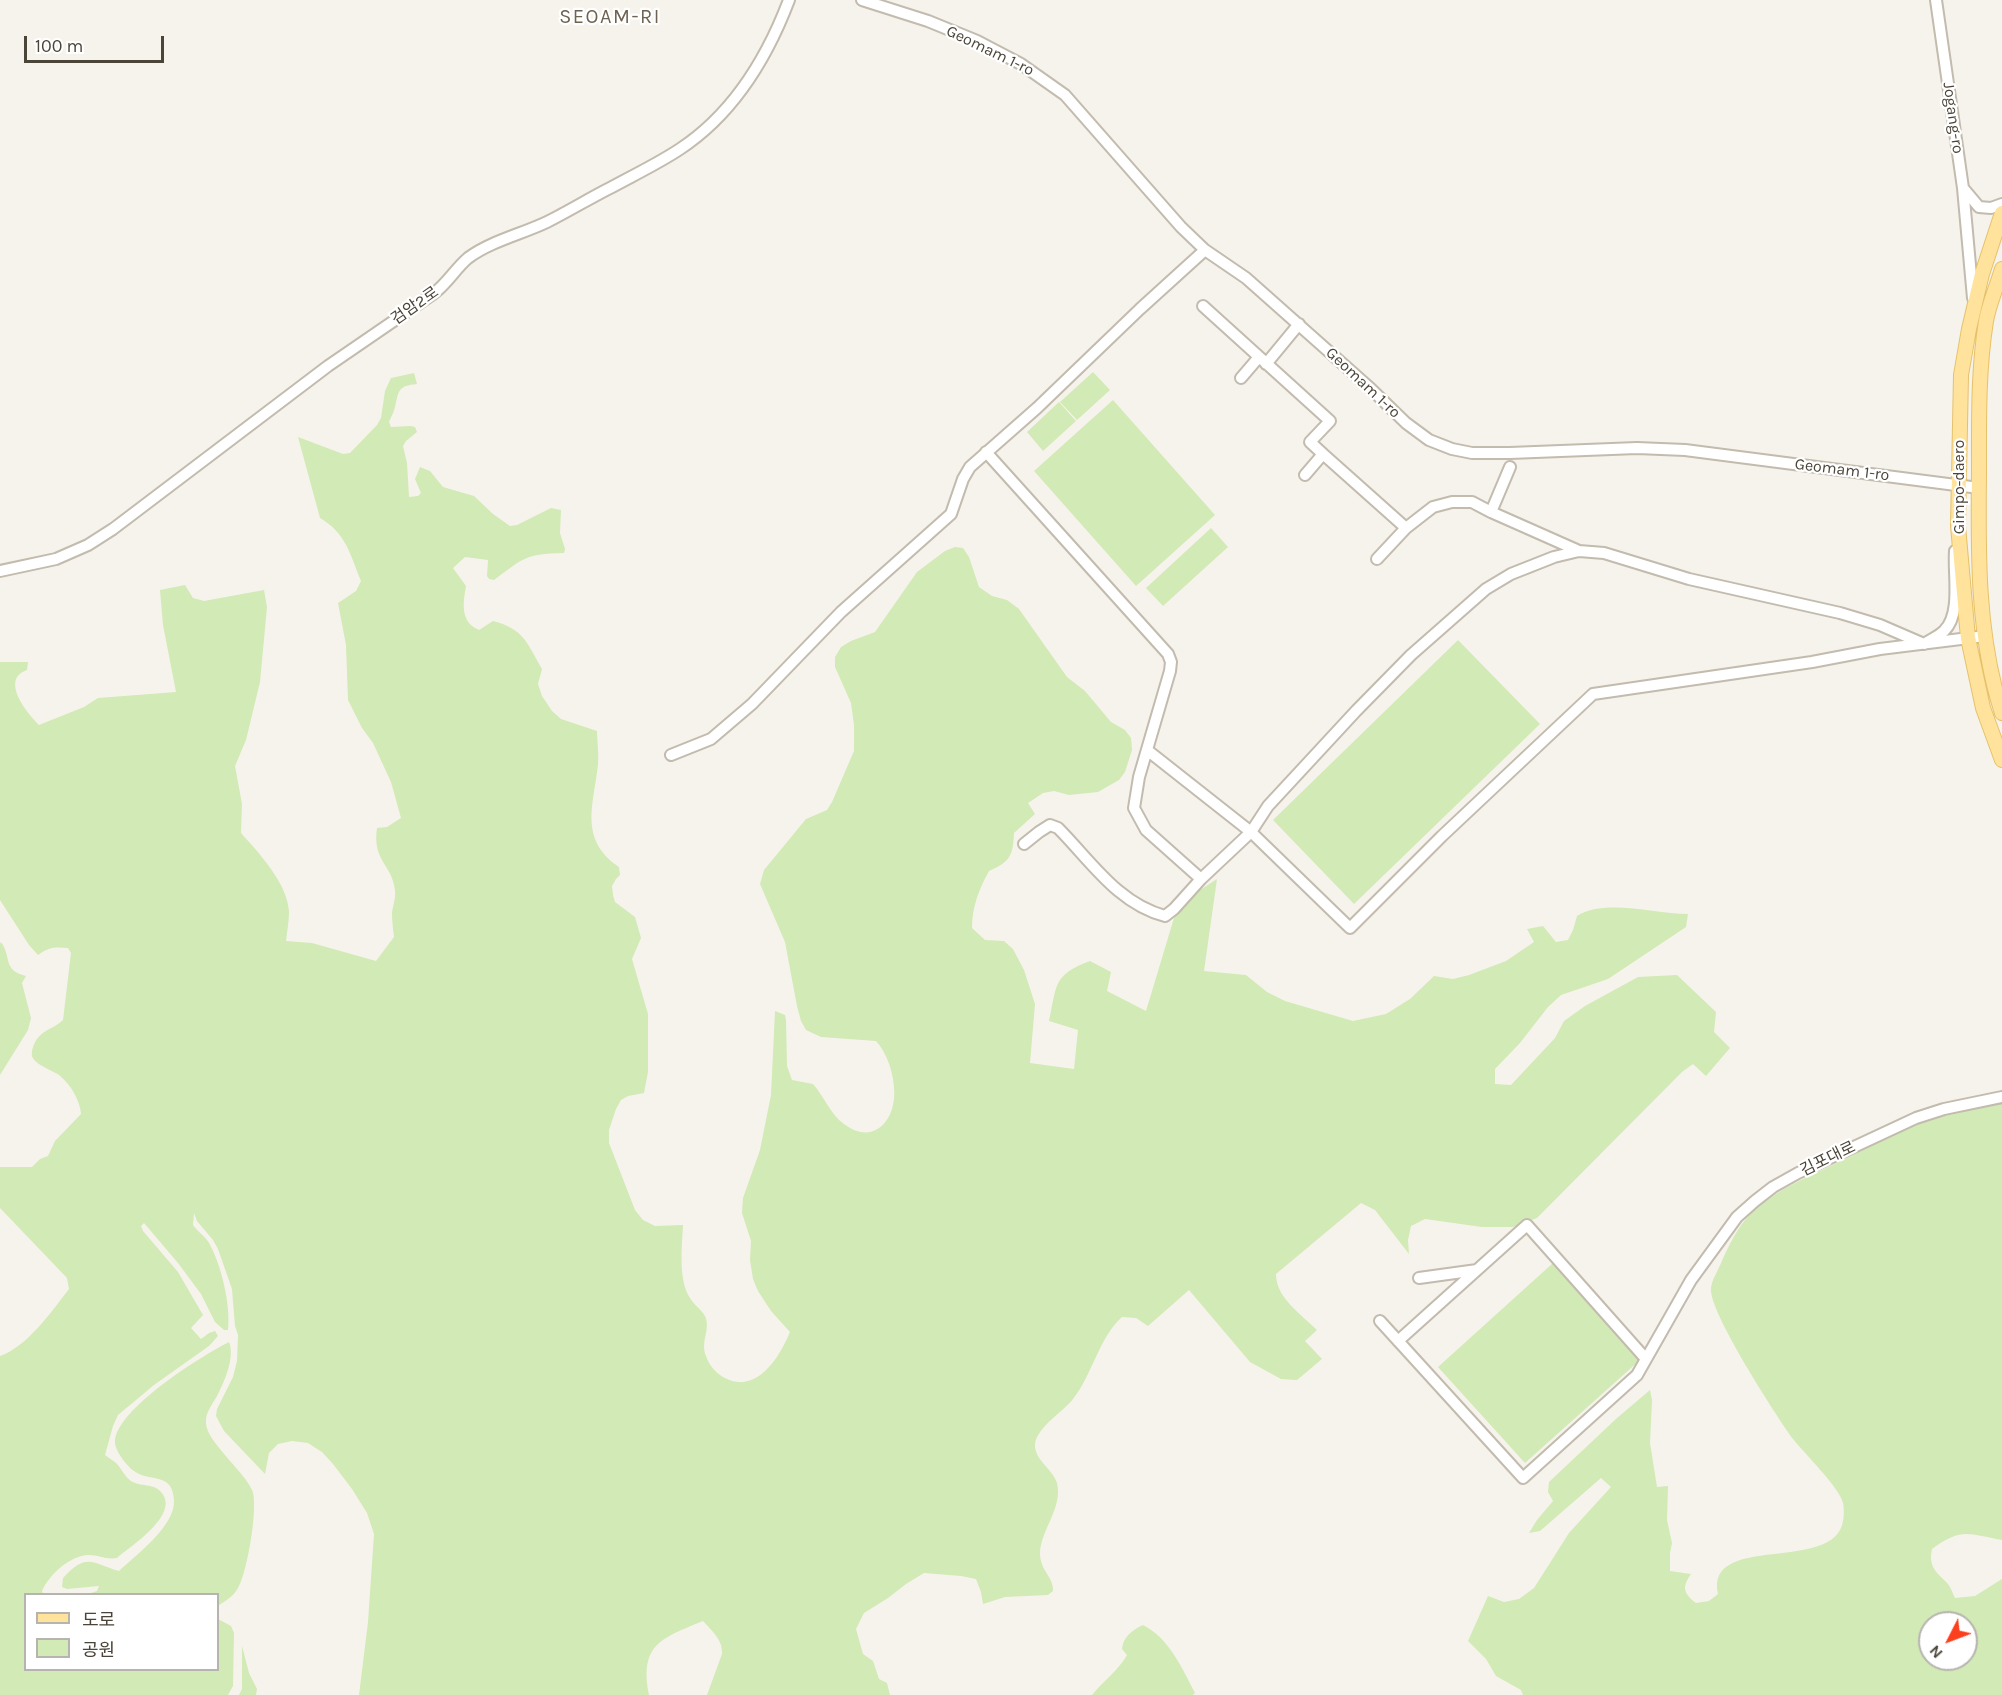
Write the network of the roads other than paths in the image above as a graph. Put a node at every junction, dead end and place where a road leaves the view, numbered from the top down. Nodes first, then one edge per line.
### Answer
1 (789, 0) edge
2 (862, 0) edge
3 (1936, 0) edge
4 (1963, 188) junction
5 (2002, 204) edge
6 (2002, 213) edge
7 (1205, 250) junction
8 (2002, 269) edge
9 (1203, 306) dead end
10 (1973, 313) junction
11 (1299, 324) junction
12 (1263, 361) junction
13 (1241, 378) dead end
14 (986, 452) junction
15 (1323, 454) junction
16 (1510, 467) dead end
17 (1305, 475) dead end
18 (1960, 486) junction
19 (1979, 488) junction
20 (1491, 512) junction
21 (1958, 526) junction
22 (1406, 528) junction
23 (1579, 551) junction
24 (1377, 559) dead end
25 (0, 571) edge
26 (1985, 636) junction
27 (1968, 638) junction
28 (1924, 644) junction
29 (2002, 713) edge
30 (1147, 750) junction
31 (671, 755) dead end
32 (2002, 760) edge
33 (1251, 832) junction
34 (1024, 844) dead end
35 (1201, 879) junction
36 (2002, 1097) edge
37 (1477, 1270) junction
38 (1419, 1278) dead end
39 (1380, 1321) dead end
40 (1398, 1341) junction
41 (1646, 1359) junction

1 - 25 street, 검암2로
2 - 7 street, Geomam 1-ro
3 - 4 street, Jogang-ro
4 - 5 street
4 - 10 street, Jogang-ro
6 - 10 main road, Gimpo-daero
7 - 11 street, Geomam 1-ro
7 - 14 street
8 - 19 main road, Gimpo-daero
9 - 12 street
10 - 18 main road, Gimpo-daero
11 - 12 street
11 - 18 street, Geomam 1-ro
12 - 13 street
12 - 15 street
14 - 30 street
14 - 31 street
15 - 17 street
15 - 22 street
16 - 20 street
18 - 19 street, Geomam 1-ro
18 - 21 main road, Gimpo-daero
19 - 26 main road, Gimpo-daero
20 - 22 street
20 - 23 street
21 - 27 main road, Gimpo-daero
21 - 28 street
22 - 24 street
23 - 28 street
23 - 33 street
26 - 27 street
26 - 29 main road, Gimpo-daero
27 - 28 street
27 - 32 main road, Gimpo-daero
28 - 33 street
30 - 33 street
30 - 35 street
33 - 35 street
34 - 35 street
36 - 41 street, 김포대로
37 - 38 street
37 - 40 street
37 - 41 street
39 - 40 street
40 - 41 street, 김포대로

